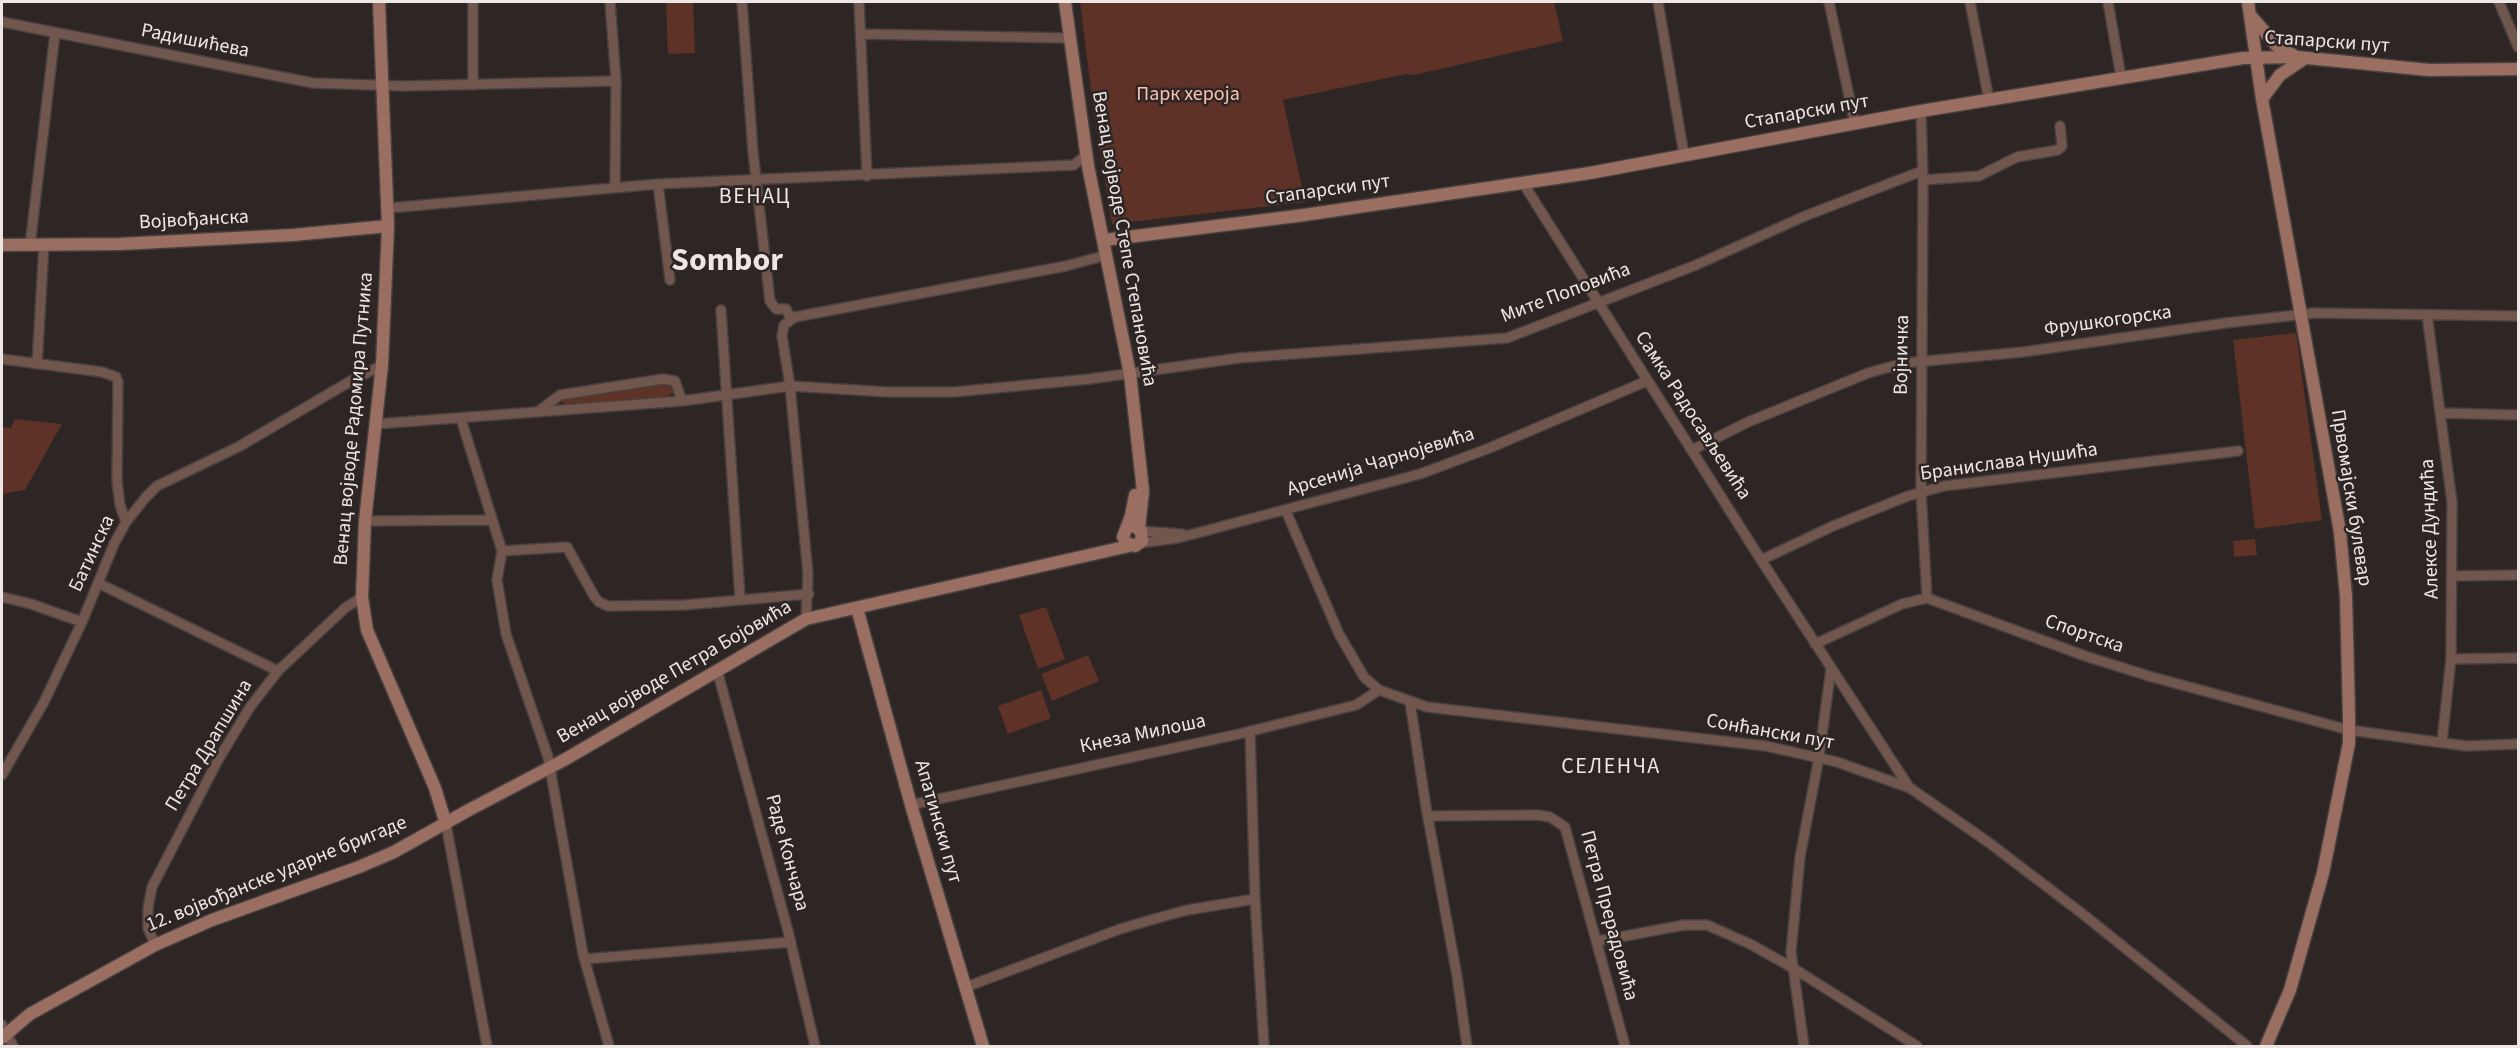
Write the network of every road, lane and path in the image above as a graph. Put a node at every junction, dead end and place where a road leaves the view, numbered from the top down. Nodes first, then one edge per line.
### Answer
1 (379, 2) edge
2 (473, 2) edge
3 (610, 2) edge
4 (742, 2) edge
5 (859, 2) edge
6 (1065, 2) edge
7 (1658, 2) edge
8 (1829, 2) edge
9 (1970, 2) edge
10 (2108, 2) edge
11 (2248, 2) edge
12 (2499, 2) edge
13 (2250, 15) junction
14 (2, 22) edge
15 (55, 33) junction
16 (862, 34) junction
17 (1068, 38) junction
18 (2518, 47) edge
19 (2256, 57) junction
20 (2301, 57) junction
21 (2518, 69) edge
22 (2121, 77) junction
23 (616, 81) junction
24 (472, 85) junction
25 (384, 86) junction
26 (2262, 99) junction
27 (1989, 100) junction
28 (1920, 111) junction
29 (1855, 124) junction
30 (2060, 126) dead end
31 (1086, 155) junction
32 (1684, 155) junction
33 (1074, 165) junction
34 (1923, 175) junction
35 (867, 176) junction
36 (1091, 177) junction
37 (756, 178) junction
38 (1523, 183) junction
39 (658, 184) junction
40 (615, 187) junction
41 (389, 208) junction
42 (388, 226) junction
43 (1104, 240) junction
44 (2, 245) edge
45 (30, 246) junction
46 (44, 246) junction
47 (1107, 255) junction
48 (670, 280) dead end
49 (1597, 302) junction
50 (721, 310) dead end
51 (2300, 315) junction
52 (2427, 315) junction
53 (2518, 316) edge
54 (788, 322) junction
55 (2, 359) edge
56 (1921, 360) junction
57 (37, 364) junction
58 (382, 365) junction
59 (1130, 374) junction
60 (1647, 381) junction
61 (790, 386) junction
62 (725, 396) junction
63 (682, 401) junction
64 (540, 410) junction
65 (2442, 413) junction
66 (2518, 415) edge
67 (461, 419) junction
68 (376, 424) junction
69 (1692, 450) junction
70 (2238, 451) dead end
71 (1921, 492) junction
72 (1286, 511) junction
73 (492, 520) junction
74 (365, 521) junction
75 (126, 522) junction
76 (1133, 536) junction
77 (502, 551) junction
78 (1761, 560) junction
79 (2518, 575) edge
80 (2453, 576) junction
81 (98, 583) junction
82 (809, 594) junction
83 (2, 597) edge
84 (362, 597) junction
85 (740, 598) junction
86 (1927, 598) junction
87 (857, 608) junction
88 (806, 620) junction
89 (82, 622) junction
90 (1815, 644) junction
91 (2518, 658) edge
92 (2451, 659) junction
93 (1831, 669) junction
94 (717, 670) junction
95 (278, 671) junction
96 (1379, 690) junction
97 (1410, 702) junction
98 (2349, 730) junction
99 (1250, 731) junction
100 (2442, 742) junction
101 (2518, 744) edge
102 (1819, 757) junction
103 (550, 767) junction
104 (2, 775) edge
105 (1910, 788) junction
106 (910, 805) junction
107 (1428, 816) junction
108 (446, 824) junction
109 (1255, 899) junction
110 (1598, 941) junction
111 (791, 942) junction
112 (155, 945) junction
113 (585, 959) junction
114 (1793, 968) junction
115 (966, 987) junction
116 (3, 1032) edge
117 (13, 1047) edge
118 (487, 1047) edge
119 (609, 1047) edge
120 (815, 1047) edge
121 (983, 1047) edge
122 (1264, 1047) edge
123 (1467, 1047) edge
124 (1624, 1047) edge
125 (1804, 1047) edge
126 (1917, 1047) edge
127 (2247, 1047) edge
128 (2266, 1047) edge

1 - 25 main road, Венац војводе Радомира Путника
2 - 24 street
3 - 23 street
4 - 37 street
5 - 16 street
6 - 17 main road, Венац војводе Степе Степановића
7 - 32 street
8 - 29 street
9 - 27 street
10 - 22 street
11 - 13 main road, Првомајски булевар
12 - 18 street
13 - 19 main road, Првомајски булевар
13 - 20 main road
14 - 15 street, Радишићева
15 - 25 street, Радишићева
15 - 45 street
16 - 17 street
16 - 35 street
17 - 31 main road, Венац војводе Степе Степановића
19 - 20 main road, Стапарски пут
19 - 22 main road, Стапарски пут
19 - 26 main road, Првомајски булевар
20 - 21 main road, Стапарски пут
20 - 26 main road
22 - 27 main road, Стапарски пут
23 - 24 street, Радишићева
23 - 40 street
24 - 25 street, Радишићева
25 - 41 main road, Венац војводе Радомира Путника
26 - 51 main road, Првомајски булевар
27 - 28 main road, Стапарски пут
28 - 29 main road, Стапарски пут
28 - 34 street, Војничка
29 - 32 main road, Стапарски пут
30 - 34 street, Мите Поповића
31 - 33 street
31 - 36 main road, Венац војводе Степе Степановића
32 - 38 main road, Стапарски пут
33 - 35 street
33 - 36 street
34 - 49 street, Мите Поповића
34 - 56 street, Војничка
35 - 37 street
36 - 43 main road, Венац војводе Степе Степановића
37 - 39 street
37 - 54 street
38 - 43 main road, Стапарски пут
38 - 49 street, Самка Радосављевића
39 - 40 street
39 - 48 street
40 - 41 street
41 - 42 main road, Венац војводе Радомира Путника
42 - 46 main road, Војвођанска
42 - 58 main road, Венац војводе Радомира Путника
43 - 47 main road, Венац војводе Степе Степановића
44 - 45 main road, Војвођанска
45 - 46 main road, Војвођанска
46 - 57 street
47 - 54 street
47 - 59 main road, Венац војводе Степе Степановића
49 - 59 street, Мите Поповића
49 - 60 street, Самка Радосављевића
50 - 62 street
51 - 52 street, Фрушкогорска
51 - 56 street, Фрушкогорска
51 - 98 main road, Првомајски булевар
52 - 53 street, Фрушкогорска
52 - 65 street, Алексе Дундића
54 - 61 street
55 - 57 street
56 - 69 street, Фрушкогорска
56 - 71 street, Војничка
57 - 75 street
58 - 68 main road, Венац војводе Радомира Путника
58 - 75 street, Батинска
59 - 61 street, Мите Поповића
59 - 76 main road, Венац војводе Степе Степановића
60 - 69 street, Самка Радосављевића
60 - 72 street, Арсенија Чарнојевића
61 - 62 street, Мите Поповића
61 - 82 street
62 - 63 street, Мите Поповића
62 - 85 street
63 - 64 street, Мите Поповића
63 - 64 street
64 - 67 street, Мите Поповића
65 - 66 street
65 - 80 street, Алексе Дундића
67 - 68 street, Мите Поповића
67 - 73 street
68 - 74 main road, Венац војводе Радомира Путника
69 - 78 street, Самка Радосављевића
70 - 71 street, Бранислава Нушића
71 - 78 street, Бранислава Нушића
71 - 86 street, Војничка
72 - 76 street, Арсенија Чарнојевића
72 - 96 street
73 - 74 street
73 - 77 street
74 - 84 main road, Венац војводе Радомира Путника
75 - 81 street, Батинска
76 - 87 main road, Венац војводе Петра Бојовића
77 - 85 street
77 - 103 street
78 - 90 street, Самка Радосављевића
79 - 80 street
80 - 92 street, Алексе Дундића
81 - 89 street, Батинска
81 - 95 street
82 - 85 street
82 - 88 street
83 - 89 street
84 - 95 street, Петра Драпшина
84 - 108 main road, Венац војводе Радомира Путника
86 - 90 street
86 - 98 street, Спортска
87 - 88 main road, Венац војводе Петра Бојовића
87 - 106 main road, Апатински пут
88 - 94 main road, Венац војводе Петра Бојовића
89 - 104 street, Батинска
90 - 93 street, Самка Радосављевића
91 - 92 street
92 - 100 street, Алексе Дундића
93 - 102 street
93 - 105 street, Самка Радосављевића
94 - 103 main road, Венац војводе Петра Бојовића
94 - 111 street, Раде Кончара
95 - 112 street, Петра Драпшина
96 - 97 street, Сонћански пут
96 - 99 street, Кнеза Милоша
97 - 102 street, Сонћански пут
97 - 107 street
98 - 100 street, Спортска
98 - 128 main road, Првомајски булевар
99 - 106 street, Кнеза Милоша
99 - 109 street
100 - 101 street, Спортска
102 - 105 street, Сонћански пут
102 - 114 street
103 - 108 main road, Венац војводе Петра Бојовића
103 - 113 street
105 - 127 street, Сонћански пут
106 - 115 main road, Апатински пут
107 - 110 street, Петра Прерадовића
107 - 123 street
108 - 112 main road, 12. војвођанске ударне бригаде
108 - 118 street
109 - 115 street
109 - 122 street
110 - 114 street
110 - 124 street, Петра Прерадовића
111 - 113 street
111 - 120 street, Раде Кончара
112 - 116 main road, 12. војвођанске ударне бригаде
113 - 119 street
114 - 125 street
114 - 126 street
115 - 121 main road, Апатински пут
116 - 117 street

